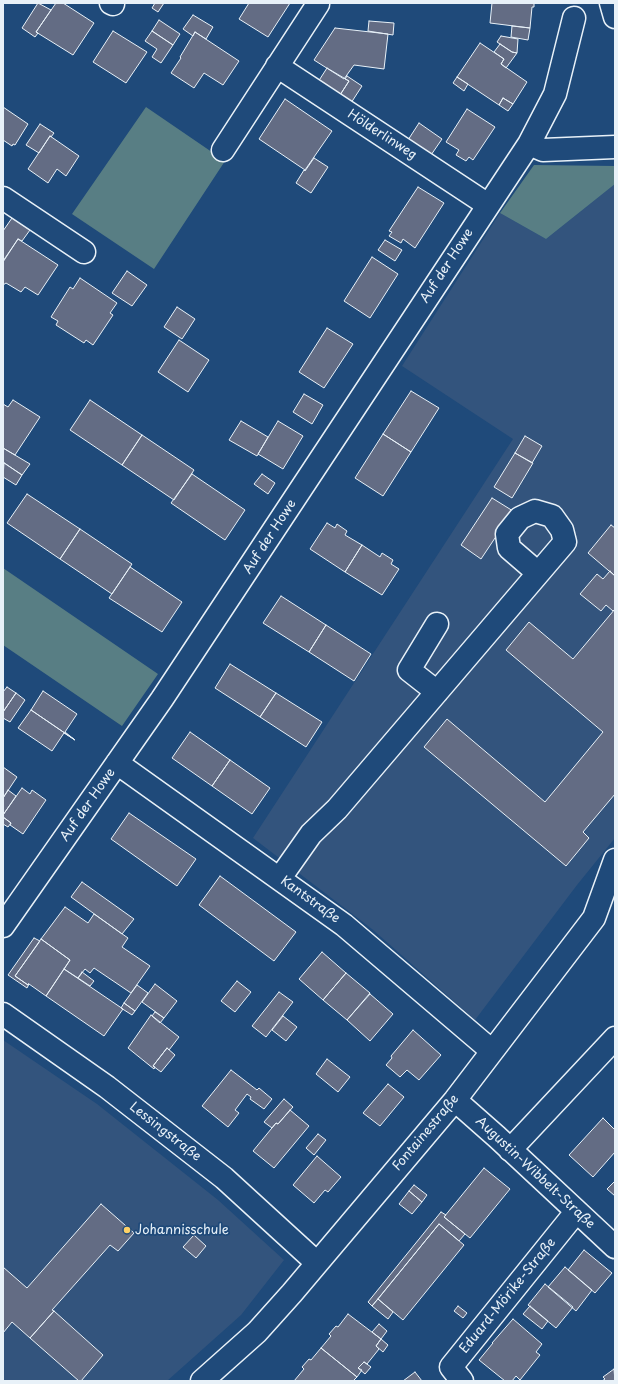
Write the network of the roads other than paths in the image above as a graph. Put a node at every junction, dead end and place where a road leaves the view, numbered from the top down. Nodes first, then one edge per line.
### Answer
1 (610, 3) edge
2 (318, 4) edge
3 (615, 17) edge
4 (574, 18) dead end
5 (278, 66) junction
6 (529, 144) junction
7 (615, 147) edge
8 (223, 150) dead end
9 (3, 198) edge
10 (488, 204) junction
11 (84, 252) dead end
12 (538, 573) dead end
13 (437, 624) dead end
14 (437, 692) junction
15 (118, 763) junction
16 (615, 860) edge
17 (280, 878) junction
18 (610, 894) edge
19 (3, 926) edge
20 (3, 1014) edge
21 (615, 1038) edge
22 (492, 1051) junction
23 (455, 1100) junction
24 (510, 1150) junction
25 (576, 1212) junction
26 (615, 1247) edge
27 (317, 1263) junction
28 (202, 1381) edge
29 (462, 1381) edge

1 - 3 street
2 - 5 street
4 - 6 street, Auf der Howe
5 - 8 street
5 - 10 street, Hölderlinweg
6 - 7 street
6 - 10 street, Auf der Howe
9 - 11 street
10 - 15 street, Auf der Howe
12 - 14 street
13 - 14 street
14 - 17 street
15 - 17 street, Kantstraße
15 - 19 street, Auf der Howe
16 - 18 street, Fontainestraße
17 - 22 street, Kantstraße
18 - 22 street, Fontainestraße
20 - 27 street, Lessingstraße
21 - 24 street
22 - 23 street, Fontainestraße
23 - 24 street, Augustin-Wibbelt-Straße
23 - 27 street, Fontainestraße
24 - 25 street, Augustin-Wibbelt-Straße
25 - 26 street, Augustin-Wibbelt-Straße
25 - 29 street, Eduard-Mörike-Straße
27 - 28 street, Fontainestraße

